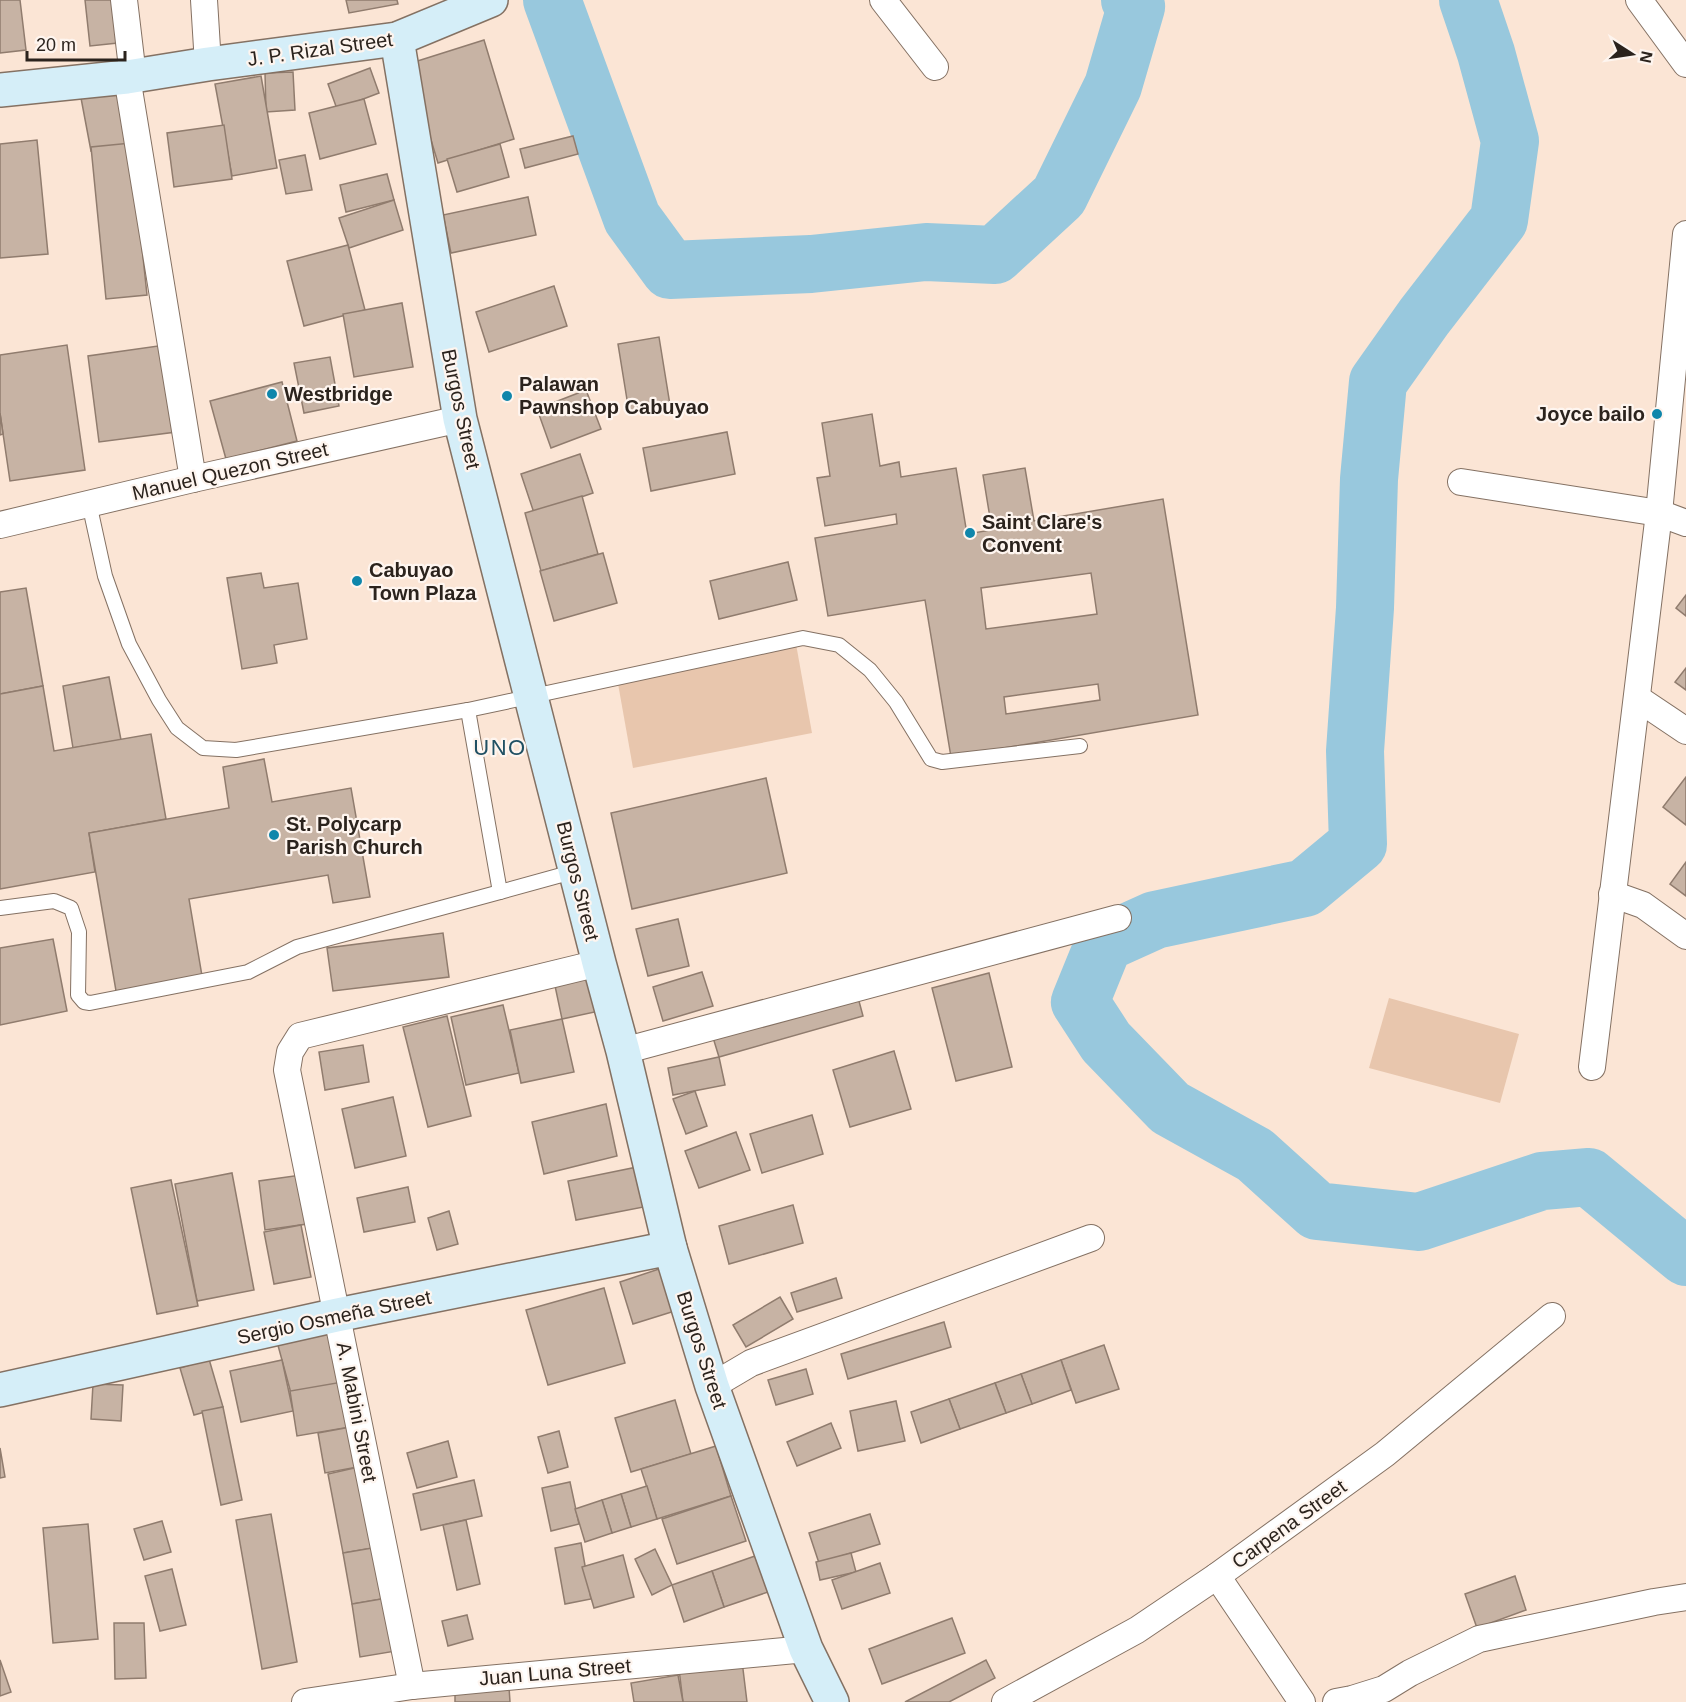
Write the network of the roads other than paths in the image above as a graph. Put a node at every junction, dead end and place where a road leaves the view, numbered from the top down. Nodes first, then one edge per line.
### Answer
1 (124, 0) edge
2 (204, 0) edge
3 (491, 0) edge
4 (883, 0) edge
5 (1639, 0) edge
6 (397, 39) junction
7 (208, 64) junction
8 (1686, 64) edge
9 (935, 67) dead end
10 (130, 76) junction
11 (0, 90) edge
12 (1686, 234) edge
13 (1683, 311) edge
14 (460, 418) junction
15 (193, 479) junction
16 (1461, 482) dead end
17 (88, 503) junction
18 (1659, 513) junction
19 (1686, 523) edge
20 (0, 525) edge
21 (530, 696) junction
22 (1637, 698) junction
23 (468, 710) junction
24 (1686, 731) edge
25 (1080, 746) dead end
26 (576, 871) junction
27 (500, 892) junction
28 (1612, 894) junction
29 (0, 908) edge
30 (1118, 918) dead end
31 (1686, 936) edge
32 (598, 963) junction
33 (622, 1051) junction
34 (1592, 1067) dead end
35 (1091, 1238) dead end
36 (670, 1248) junction
37 (338, 1315) junction
38 (1552, 1316) dead end
39 (712, 1386) junction
40 (0, 1390) edge
41 (1216, 1576) junction
42 (1686, 1597) edge
43 (806, 1649) junction
44 (412, 1686) junction
45 (305, 1702) edge
46 (832, 1702) edge
47 (1005, 1702) edge
48 (1302, 1702) edge
49 (1336, 1702) edge

1 - 10 street
2 - 7 street
3 - 6 street, J. P. Rizal Street
4 - 9 street
5 - 8 street
6 - 7 street, J. P. Rizal Street
6 - 14 street, Burgos Street
7 - 10 street, J. P. Rizal Street
10 - 11 street, J. P. Rizal Street
10 - 15 street
12 - 13 street
13 - 18 street
14 - 15 street, Manuel Quezon Street
14 - 21 street, Burgos Street
15 - 17 street, Manuel Quezon Street
16 - 18 street
17 - 20 street, Manuel Quezon Street
17 - 23 lane
18 - 19 street
18 - 22 street
21 - 23 lane
21 - 25 lane
21 - 26 street, Burgos Street
22 - 24 street
22 - 28 street
23 - 27 lane
26 - 27 lane
26 - 32 street, Burgos Street
27 - 29 lane
28 - 31 street
28 - 34 street
30 - 33 street
32 - 33 street, Burgos Street
32 - 37 street, A. Mabini Street
33 - 36 street, Burgos Street
35 - 39 street
36 - 37 street, Sergio Osmeña Street
36 - 39 street, Burgos Street
37 - 40 street, Sergio Osmeña Street
37 - 44 street, A. Mabini Street
38 - 41 street, Carpena Street
39 - 43 street, Burgos Street
41 - 47 street, Carpena Street
41 - 48 street
42 - 49 street
43 - 44 street, Juan Luna Street
43 - 46 street, Burgos Street
44 - 45 street, Juan Luna Street

